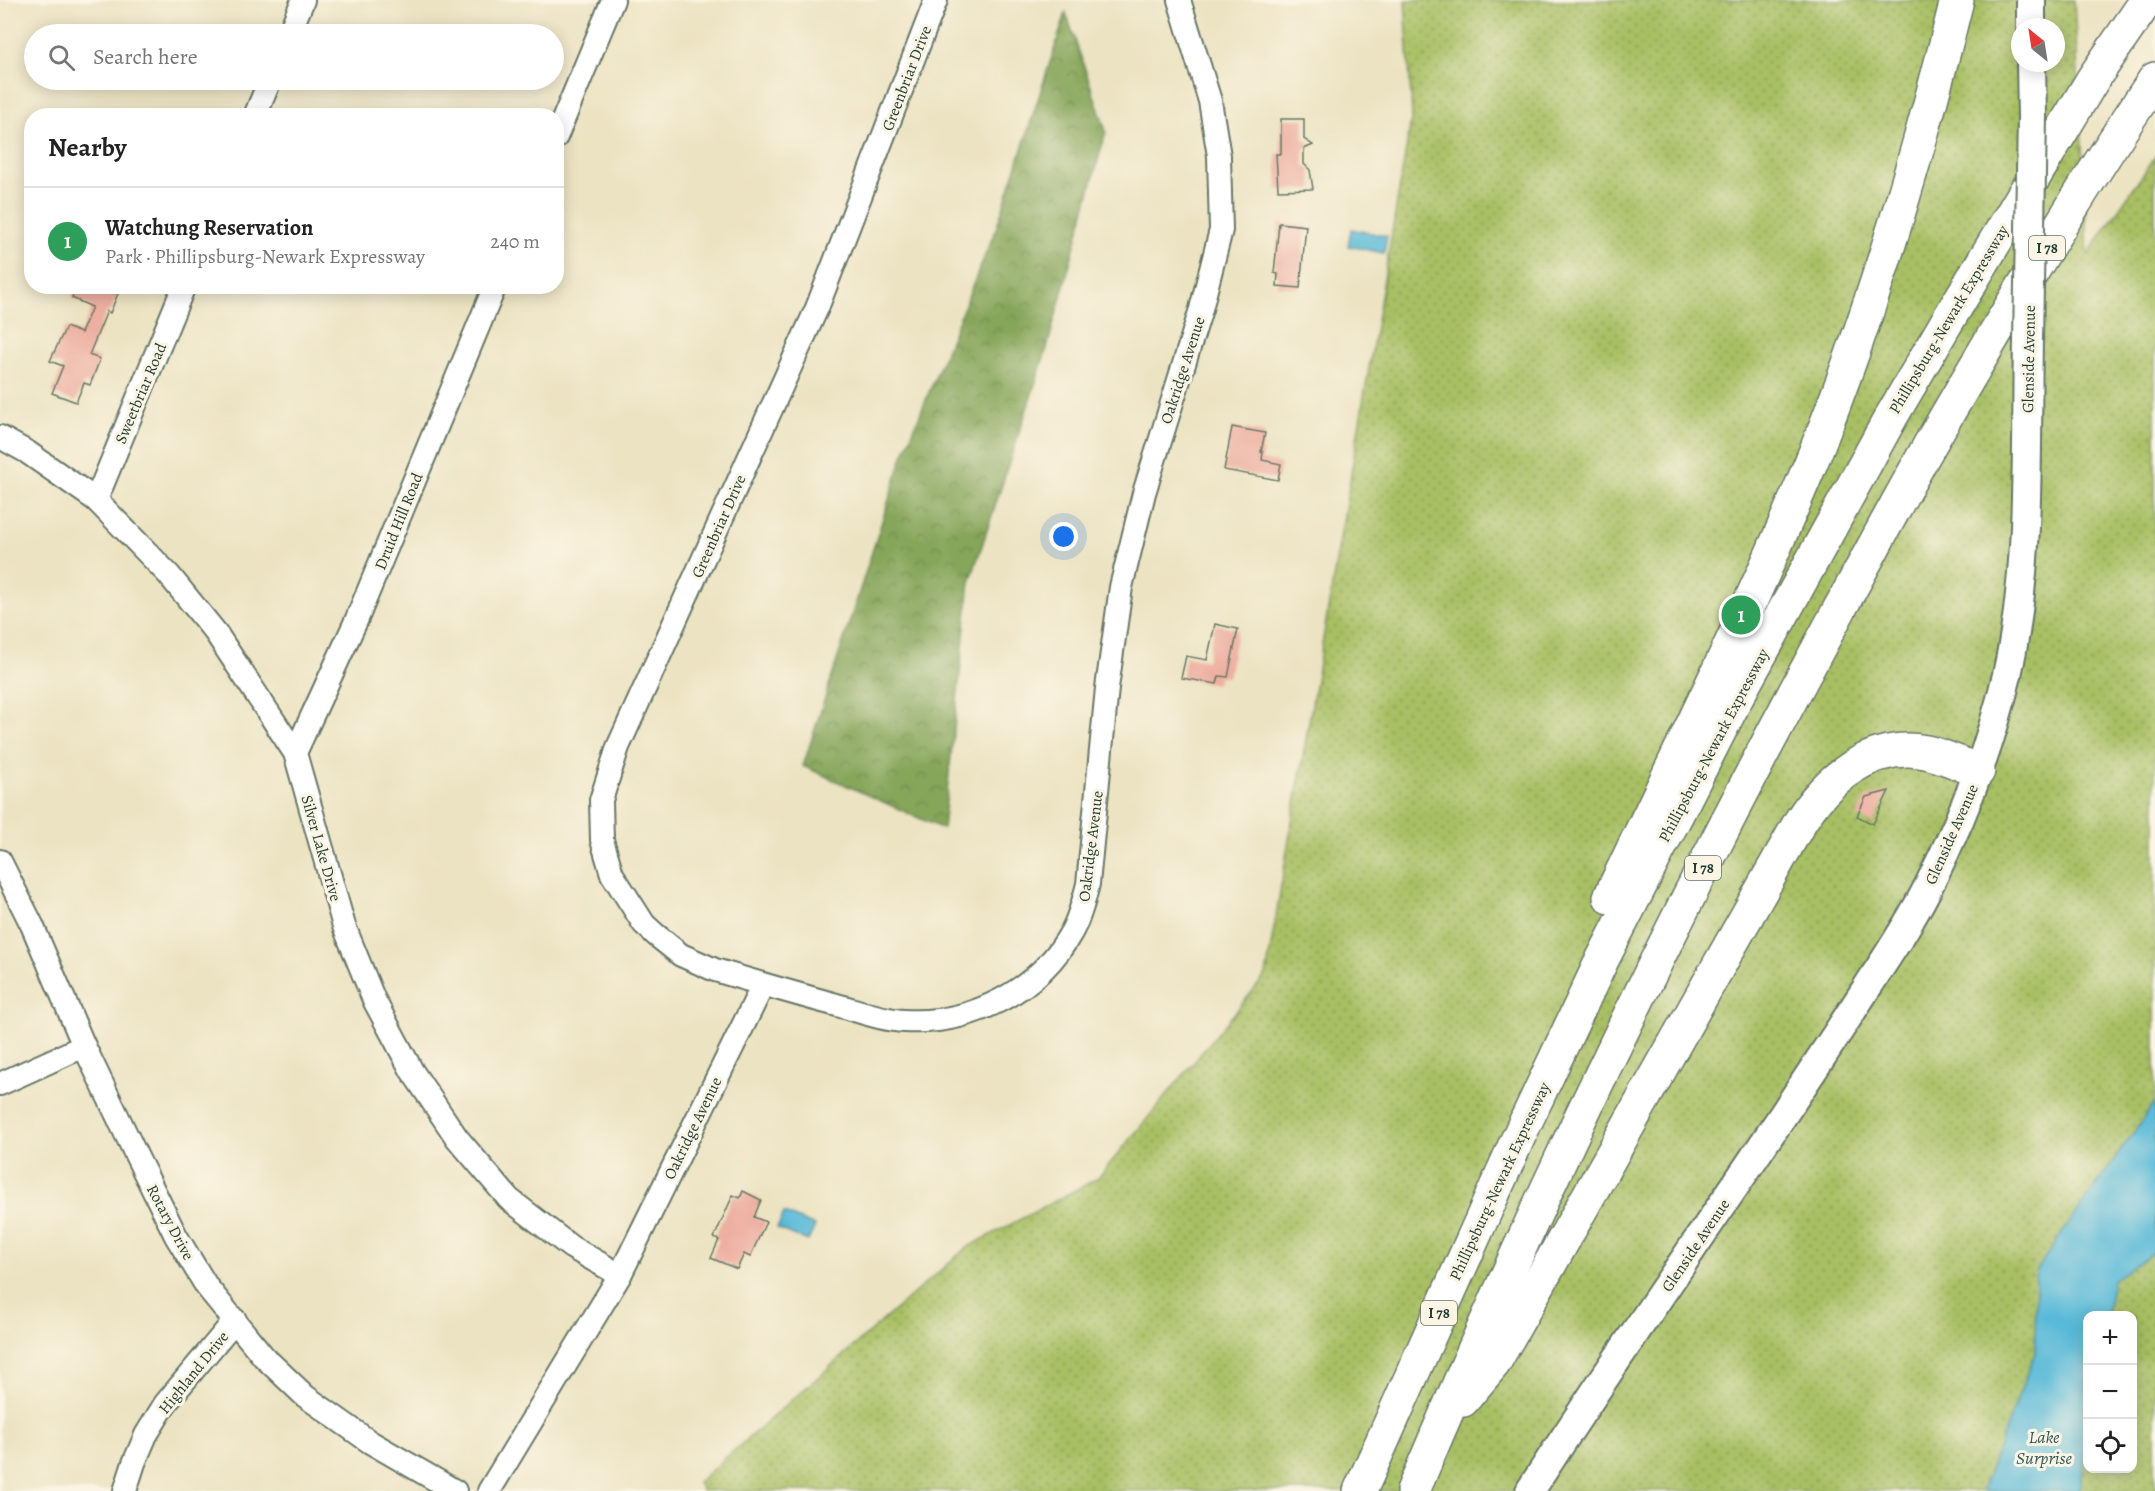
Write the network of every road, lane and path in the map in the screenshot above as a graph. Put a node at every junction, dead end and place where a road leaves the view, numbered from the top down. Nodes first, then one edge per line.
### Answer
1 (303, 0) edge
2 (613, 0) edge
3 (936, 0) edge
4 (1179, 0) edge
5 (1957, 0) edge
6 (2031, 0) edge
7 (2147, 0) edge
8 (2031, 18) edge
9 (293, 24) edge
10 (2031, 72) edge
11 (2155, 80) edge
12 (266, 90) edge
13 (258, 108) edge
14 (564, 118) edge
15 (181, 294) edge
16 (492, 294) edge
17 (0, 437) edge
18 (96, 500) junction
19 (295, 753) junction
20 (1978, 771) junction
21 (0, 861) edge
22 (1602, 960) junction
23 (764, 985) junction
24 (84, 1046) junction
25 (0, 1084) edge
26 (620, 1275) junction
27 (235, 1320) junction
28 (1440, 1427) junction
29 (125, 1491) edge
30 (455, 1491) edge
31 (489, 1491) edge
32 (1360, 1491) edge
33 (1413, 1491) edge
34 (1530, 1491) edge

1 - 9 street
2 - 14 street
3 - 23 street, Greenbriar Drive
4 - 23 street, Oakridge Avenue
5 - 22 highway
6 - 8 main road
7 - 22 highway, Phillipsburg-Newark Expressway / I 78
10 - 20 main road, Glenside Avenue, bridge
11 - 28 highway, I 78
12 - 13 street
15 - 18 street, Sweetbriar Road
16 - 19 street, Druid Hill Road
17 - 18 street, Silver Lake Drive
18 - 19 street, Silver Lake Drive
19 - 26 street, Silver Lake Drive
20 - 28 highway
20 - 34 main road, Glenside Avenue
21 - 24 street, Rotary Drive
22 - 32 highway, Phillipsburg-Newark Expressway / I 78
23 - 26 street, Oakridge Avenue
24 - 25 street
24 - 27 street, Rotary Drive
26 - 31 street, Oakridge Avenue
27 - 29 street, Highland Drive
27 - 30 street, Rotary Drive
28 - 33 highway, I 78

